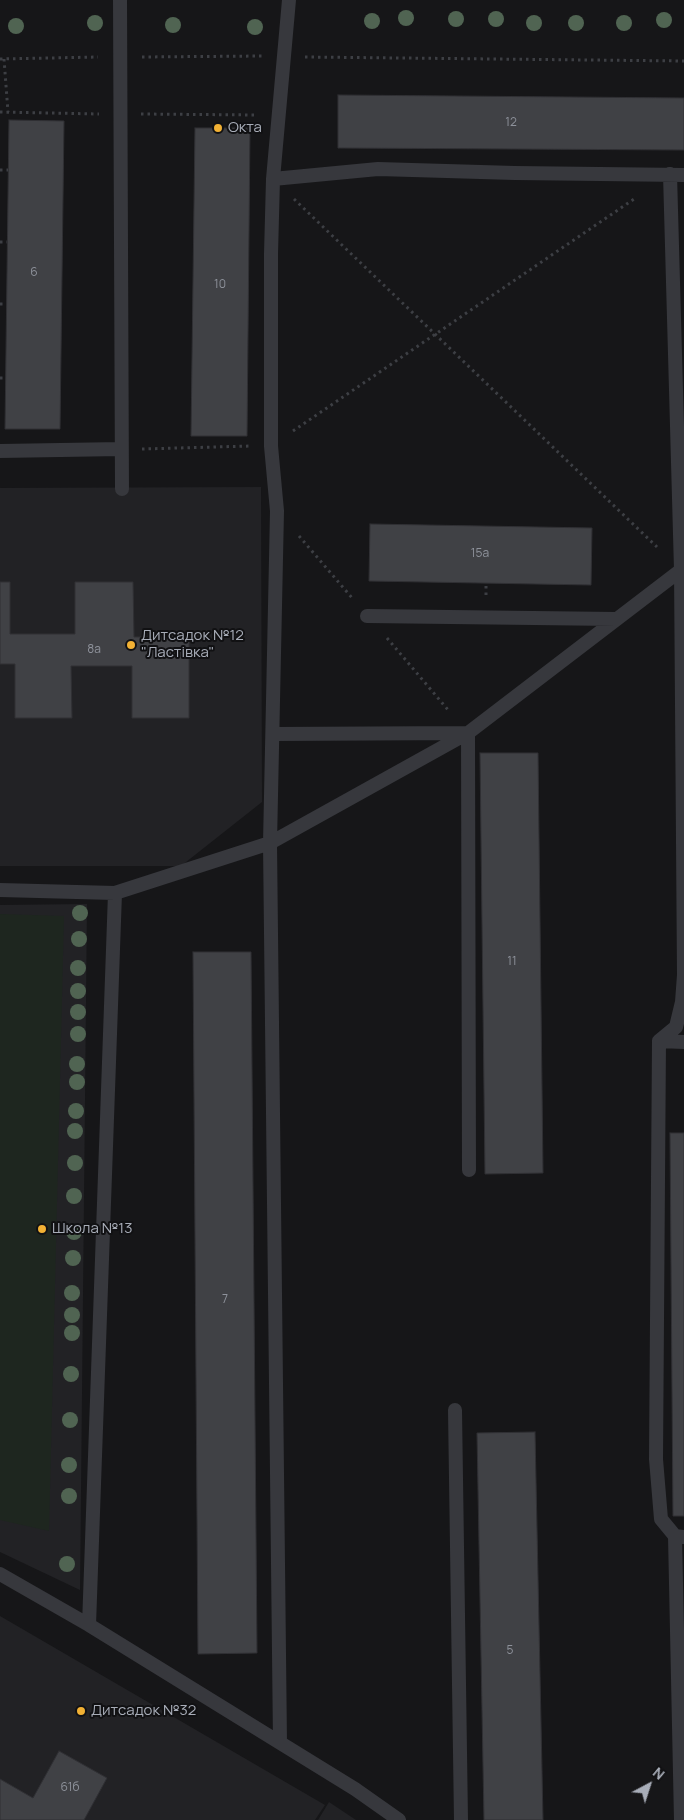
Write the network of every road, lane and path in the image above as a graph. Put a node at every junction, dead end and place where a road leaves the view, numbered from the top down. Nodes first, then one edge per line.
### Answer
1 (120, 0) edge
2 (289, 0) edge
3 (284, 56) junction
4 (120, 57) junction
5 (2, 59) edge
6 (684, 61) edge
7 (8, 112) dead end
8 (0, 170) edge
9 (8, 170) dead end
10 (670, 174) junction
11 (684, 175) edge
12 (273, 178) junction
13 (637, 196) dead end
14 (0, 242) edge
15 (7, 242) dead end
16 (0, 304) edge
17 (6, 304) dead end
18 (435, 334) junction
19 (0, 378) edge
20 (5, 378) dead end
21 (271, 446) junction
22 (121, 449) junction
23 (0, 451) edge
24 (122, 488) dead end
25 (683, 570) edge
26 (367, 616) dead end
27 (616, 619) junction
28 (468, 733) junction
29 (273, 734) junction
30 (270, 843) junction
31 (0, 890) edge
32 (115, 892) junction
33 (658, 1041) junction
34 (684, 1042) edge
35 (469, 1170) dead end
36 (455, 1410) dead end
37 (680, 1537) edge
38 (0, 1574) edge
39 (89, 1626) junction
40 (280, 1742) junction
41 (398, 1820) edge
42 (461, 1820) edge
43 (681, 1820) edge

1 - 4 lane
2 - 3 lane
3 - 4 path
3 - 6 path
3 - 12 lane
4 - 5 path
4 - 22 lane
5 - 7 path
8 - 9 path
10 - 11 lane
10 - 12 lane
10 - 25 lane
12 - 18 path
12 - 21 lane
13 - 18 path
14 - 15 path
16 - 17 path
18 - 21 path
18 - 25 path
19 - 20 path
21 - 22 path
21 - 29 lane
22 - 23 lane
22 - 24 lane
25 - 27 lane
25 - 33 lane
26 - 27 lane
27 - 28 lane
28 - 29 lane
28 - 30 lane
28 - 35 lane
29 - 30 lane
30 - 32 lane
30 - 40 lane
31 - 32 lane
32 - 39 lane
33 - 34 lane
33 - 37 lane
36 - 42 lane
37 - 43 lane
38 - 39 lane
39 - 40 lane
40 - 41 lane

